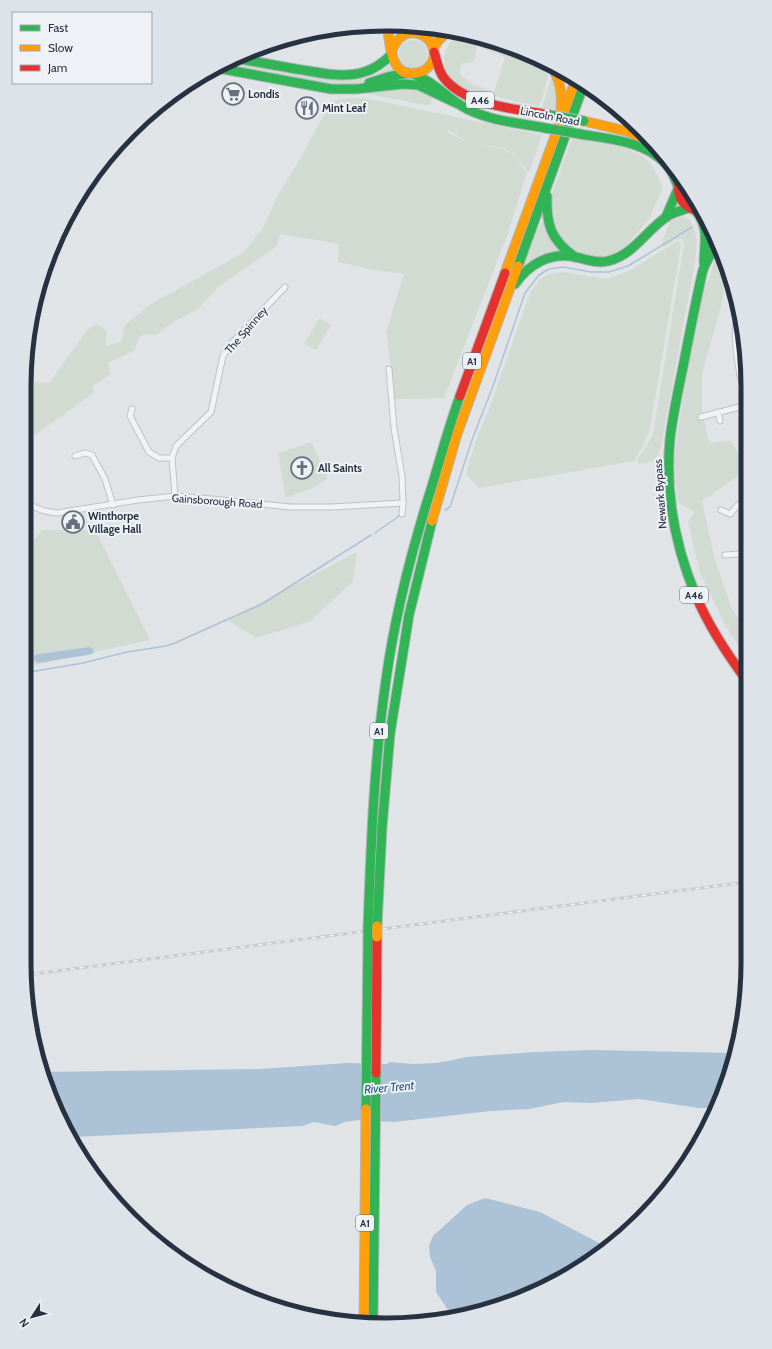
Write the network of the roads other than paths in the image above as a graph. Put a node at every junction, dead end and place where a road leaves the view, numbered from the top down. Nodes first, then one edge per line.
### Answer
1 (388, 31) edge
2 (412, 32) edge
3 (414, 32) edge
4 (443, 36) edge
5 (434, 51) junction
6 (392, 52) junction
7 (246, 60) edge
8 (226, 70) edge
9 (409, 74) junction
10 (557, 75) edge
11 (574, 85) edge
12 (344, 89) junction
13 (582, 90) edge
14 (456, 103) junction
15 (560, 122) junction
16 (636, 134) edge
17 (657, 157) edge
18 (679, 185) edge
19 (547, 186) junction
20 (679, 186) edge
21 (692, 207) edge
22 (694, 211) edge
23 (666, 217) junction
24 (706, 233) edge
25 (712, 246) edge
26 (576, 258) junction
27 (704, 266) junction
28 (285, 287) dead end
29 (502, 307) junction
30 (735, 324) edge
31 (389, 369) dead end
32 (740, 374) edge
33 (741, 407) edge
34 (132, 408) dead end
35 (718, 412) junction
36 (701, 417) dead end
37 (720, 421) dead end
38 (75, 456) dead end
39 (172, 458) junction
40 (175, 496) junction
41 (741, 502) edge
42 (403, 503) junction
43 (112, 505) junction
44 (31, 506) edge
45 (722, 510) dead end
46 (402, 514) dead end
47 (741, 553) edge
48 (725, 555) dead end
49 (741, 673) edge
50 (373, 927) junction
51 (369, 1274) junction
52 (364, 1317) edge
53 (373, 1317) edge

1 - 6 highway
2 - 6 highway
3 - 5 highway
4 - 5 highway
5 - 9 highway
5 - 16 highway, Lincoln Road / A46, bridge
6 - 7 highway
6 - 9 highway
8 - 12 highway, A46
9 - 12 highway, A46
9 - 14 highway, Lincoln Road / A46
10 - 15 highway
11 - 15 highway, A1
12 - 14 highway, A46
13 - 19 highway, A1
14 - 17 highway, Lincoln Road / A46, bridge
15 - 50 highway, A1
18 - 23 highway
19 - 26 highway
19 - 29 highway, A1
20 - 21 highway, Lincoln Road
22 - 23 highway
23 - 26 highway
24 - 27 highway, Newark Bypass / A46
25 - 27 highway, Newark Bypass / A46
26 - 29 highway
27 - 49 highway, Newark Bypass / A46
28 - 39 street, The Spinney
29 - 50 highway, A1
30 - 32 street
31 - 42 street
33 - 35 street
34 - 39 street
35 - 36 street
35 - 37 street
38 - 43 street
39 - 40 street
40 - 42 street, Gainsborough Road
40 - 43 street, Gainsborough Road
41 - 45 street
42 - 46 street
43 - 44 street, Gainsborough Road
47 - 48 street
50 - 51 highway, A1, bridge
51 - 52 highway, A1
51 - 53 highway, A1

